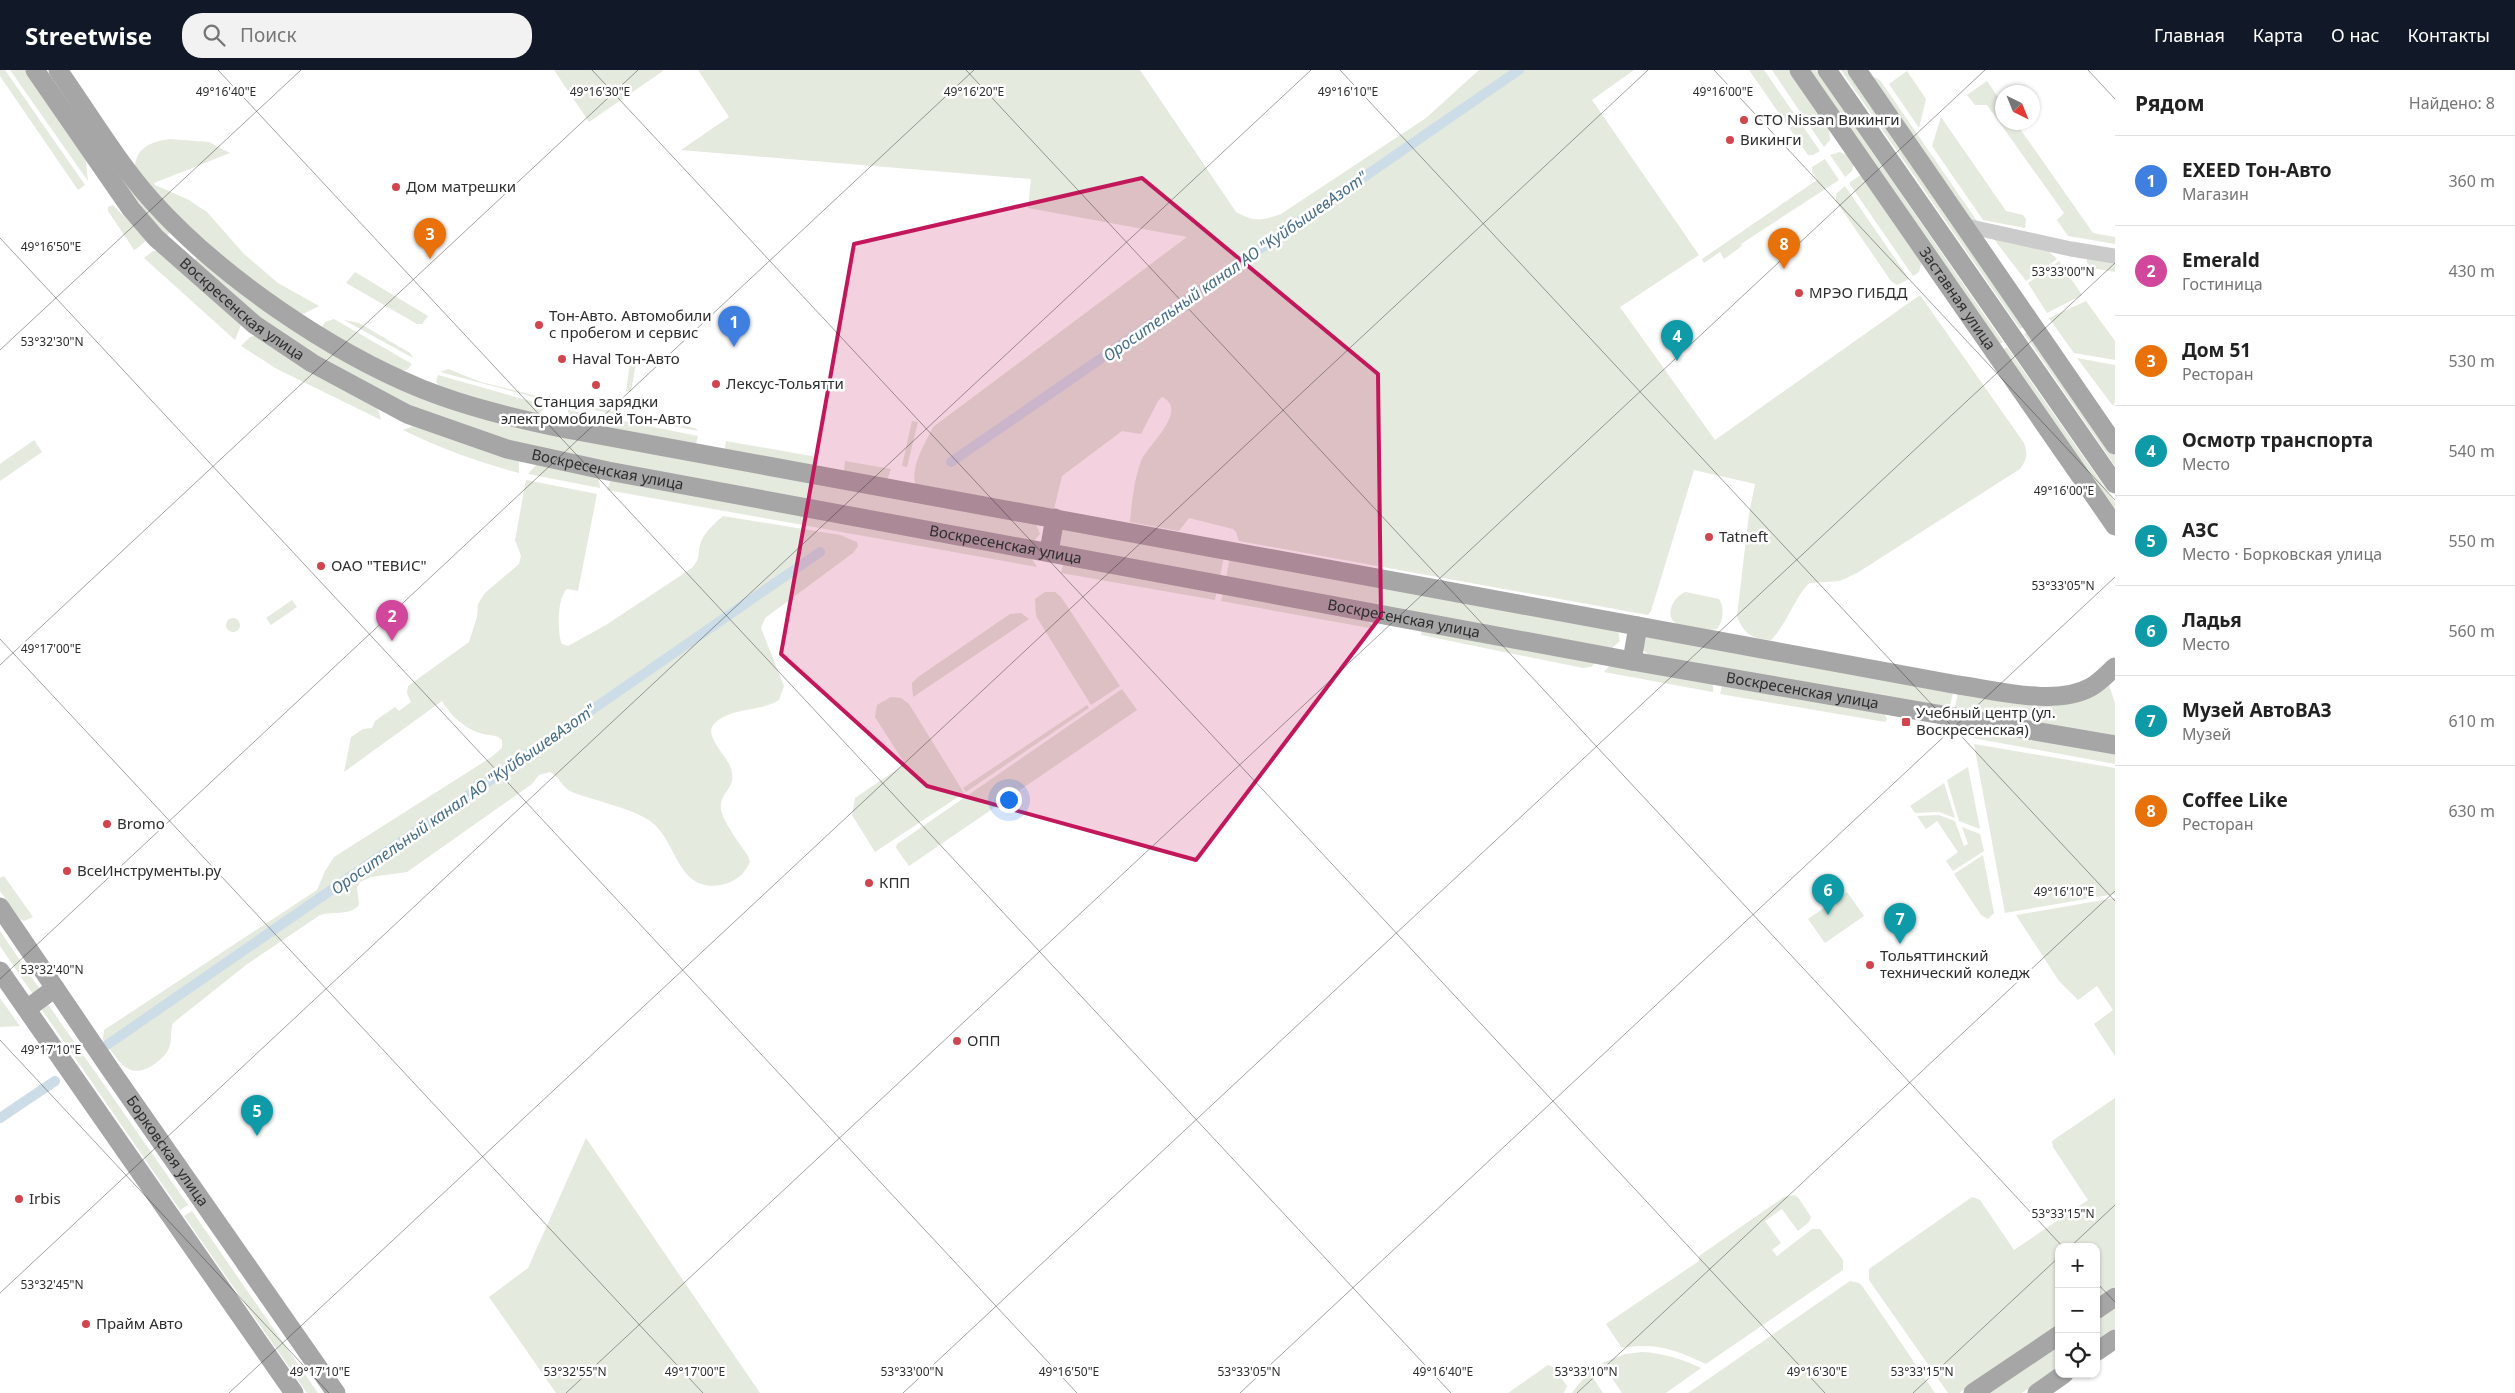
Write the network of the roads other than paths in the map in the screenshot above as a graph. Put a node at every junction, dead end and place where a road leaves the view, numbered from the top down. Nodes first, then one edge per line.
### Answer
1 (35, 70) edge
2 (58, 70) edge
3 (1799, 70) edge
4 (1827, 70) edge
5 (1857, 70) edge
6 (169, 219) junction
7 (1962, 224) junction
8 (2001, 233) junction
9 (156, 238) junction
10 (1980, 249) junction
11 (208, 254) junction
12 (2115, 256) edge
13 (193, 272) junction
14 (2115, 445) edge
15 (2115, 484) edge
16 (1055, 518) junction
17 (2115, 526) edge
18 (1049, 551) junction
19 (1638, 626) junction
20 (1632, 661) junction
21 (2115, 667) edge
22 (2115, 746) edge
23 (0, 907) edge
24 (0, 972) edge
25 (55, 988) junction
26 (27, 1009) junction
27 (2115, 1297) edge
28 (2100, 1307) edge
29 (2055, 1338) edge
30 (2115, 1339) edge
31 (2100, 1349) edge
32 (2058, 1378) edge
33 (294, 1393) edge
34 (336, 1393) edge
35 (1973, 1393) edge
36 (2037, 1393) edge

1 - 9 main road, Воскресенская улица
2 - 6 main road, Воскресенская улица
3 - 17 main road, Заставная улица
4 - 15 main road, Заставная улица
5 - 7 main road
6 - 9 main road
6 - 11 main road, Воскресенская улица
7 - 8 street
7 - 10 main road
8 - 10 street
8 - 12 street
9 - 13 main road, Воскресенская улица
10 - 14 main road
11 - 13 main road
11 - 16 main road, Воскресенская улица
13 - 18 main road, Воскресенская улица
16 - 18 main road
16 - 19 main road, Воскресенская улица
18 - 20 main road, Воскресенская улица
19 - 20 main road
19 - 21 main road, Воскресенская улица
20 - 22 main road, Воскресенская улица
23 - 25 main road, Борковская улица
24 - 26 main road
25 - 26 main road
25 - 34 main road, Борковская улица
26 - 33 main road
27 - 28 main road
29 - 35 main road
30 - 31 main road
32 - 36 main road

